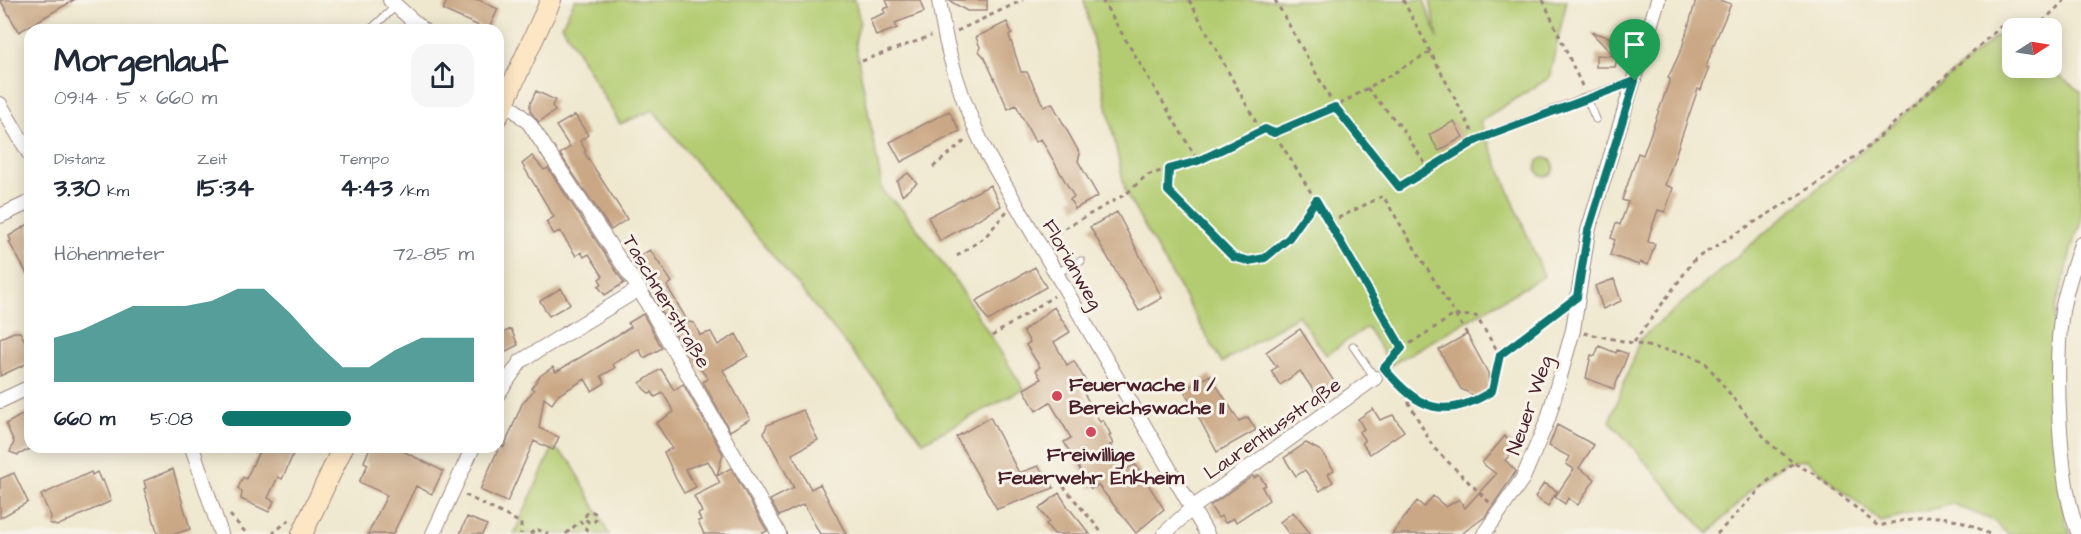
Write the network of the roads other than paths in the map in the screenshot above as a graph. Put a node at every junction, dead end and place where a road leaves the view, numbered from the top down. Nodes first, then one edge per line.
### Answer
1 (551, 0) edge
2 (939, 0) edge
3 (1658, 0) edge
4 (393, 3) edge
5 (375, 24) edge
6 (416, 24) edge
7 (1635, 81) junction
8 (504, 96) edge
9 (1586, 97) junction
10 (0, 104) edge
11 (504, 107) edge
12 (1596, 119) dead end
13 (1477, 140) road end
14 (24, 145) edge
15 (24, 205) edge
16 (0, 216) edge
17 (2081, 244) edge
18 (1081, 261) dead end
19 (1056, 273) junction
20 (639, 289) junction
21 (1353, 346) dead end
22 (1380, 373) joint
23 (504, 385) edge
24 (24, 390) edge
25 (0, 401) edge
26 (194, 453) edge
27 (340, 453) edge
28 (470, 453) edge
29 (1192, 508) junction
30 (306, 526) edge
31 (278, 533) edge
32 (221, 534) edge
33 (433, 534) edge
34 (779, 534) edge
35 (1164, 534) edge
36 (1207, 534) edge
37 (1484, 534) edge
38 (2079, 534) edge

1 - 8 main road
2 - 19 street, Florianweg
3 - 7 street, Neuer Weg
4 - 5 lane
4 - 6 street
7 - 9 lane
7 - 37 street, Neuer Weg
9 - 12 lane
9 - 13 lane
10 - 14 street
11 - 20 street, Taschnerstraße
15 - 16 street
17 - 38 street
18 - 19 lane
19 - 29 street, Florianweg
20 - 23 street
20 - 34 street, Taschnerstraße
21 - 22 lane
22 - 29 street, Laurentiusstraße
24 - 25 street
26 - 32 street
27 - 30 main road
28 - 33 street
29 - 35 street, Laurentiusstraße
29 - 36 street, Florianweg
30 - 31 main road

